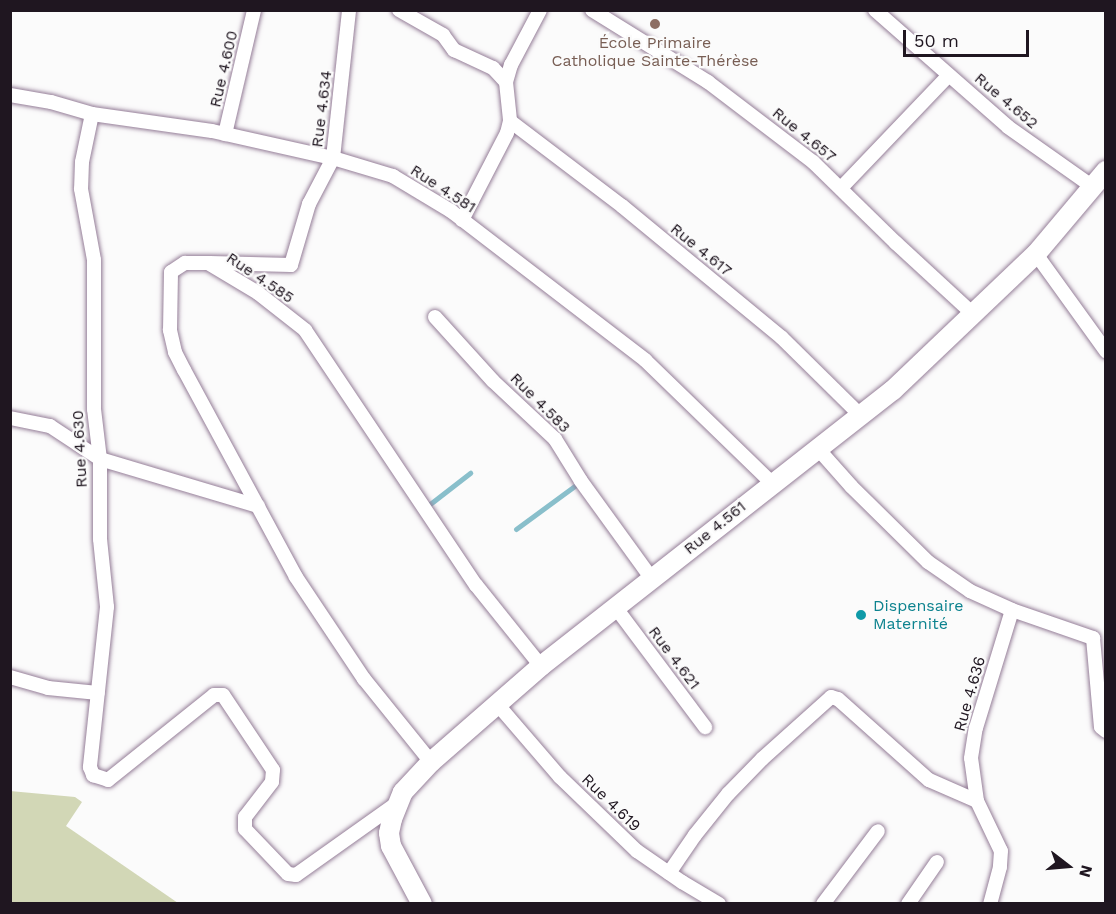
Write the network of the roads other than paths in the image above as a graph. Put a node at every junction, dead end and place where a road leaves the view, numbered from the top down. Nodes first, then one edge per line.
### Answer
1 (254, 10) edge
2 (349, 10) edge
3 (399, 10) edge
4 (540, 10) edge
5 (592, 10) edge
6 (875, 10) edge
7 (949, 75) junction
8 (506, 82) junction
9 (10, 95) edge
10 (92, 114) junction
11 (510, 121) junction
12 (225, 134) junction
13 (333, 158) junction
14 (1106, 171) edge
15 (1093, 187) junction
16 (841, 188) junction
17 (462, 220) junction
18 (1036, 254) junction
19 (208, 263) junction
20 (973, 314) junction
21 (435, 317) dead end
22 (1106, 351) edge
23 (861, 416) junction
24 (10, 418) edge
25 (819, 450) junction
26 (100, 459) junction
27 (772, 483) junction
28 (258, 506) junction
29 (652, 579) junction
30 (616, 608) junction
31 (1012, 610) junction
32 (541, 666) junction
33 (10, 677) edge
34 (98, 693) junction
35 (498, 705) junction
36 (705, 727) dead end
37 (1106, 731) edge
38 (431, 762) junction
39 (977, 801) junction
40 (396, 804) junction
41 (878, 831) dead end
42 (937, 862) dead end
43 (669, 873) junction
44 (422, 903) edge
45 (719, 903) edge
46 (823, 903) edge
47 (908, 903) edge
48 (990, 903) edge

1 - 12 street, Rue 4.600
2 - 13 street, Rue 4.634
3 - 8 street
4 - 8 street
5 - 16 street, Rue 4.657
6 - 7 street, Rue 4.652
7 - 15 street, Rue 4.652
7 - 16 street
8 - 11 street
9 - 10 street, Rue 4.581
10 - 12 street, Rue 4.581
10 - 26 street, Rue 4.630
11 - 17 street
11 - 23 street, Rue 4.617
12 - 13 street, Rue 4.581
13 - 17 street, Rue 4.581
13 - 19 street, Rue 4.634
14 - 15 main road, Rue 4.561
15 - 18 main road, Rue 4.561
16 - 20 street, Rue 4.657
17 - 27 street, Rue 4.581
18 - 20 main road, Rue 4.561
18 - 22 street
19 - 28 street, Rue 4.585
19 - 32 street, Rue 4.585
20 - 23 main road, Rue 4.561
21 - 29 street, Rue 4.583
23 - 25 main road, Rue 4.561
24 - 26 street
25 - 27 main road, Rue 4.561
25 - 31 street
26 - 28 street
26 - 34 street, Rue 4.630
27 - 29 main road, Rue 4.561
28 - 38 street, Rue 4.585
29 - 30 main road, Rue 4.561
30 - 32 main road, Rue 4.561
30 - 36 street, Rue 4.621
31 - 37 street
31 - 39 street, Rue 4.636
32 - 35 main road, Rue 4.561
33 - 34 street
34 - 40 street, Rue 4.630
35 - 38 main road, Rue 4.561
35 - 43 street, Rue 4.619
38 - 40 main road, Rue 4.561
39 - 43 street
39 - 48 street, Rue 4.636
40 - 44 main road, Rue 4.561
41 - 46 street
42 - 47 street
43 - 45 street, Rue 4.619

